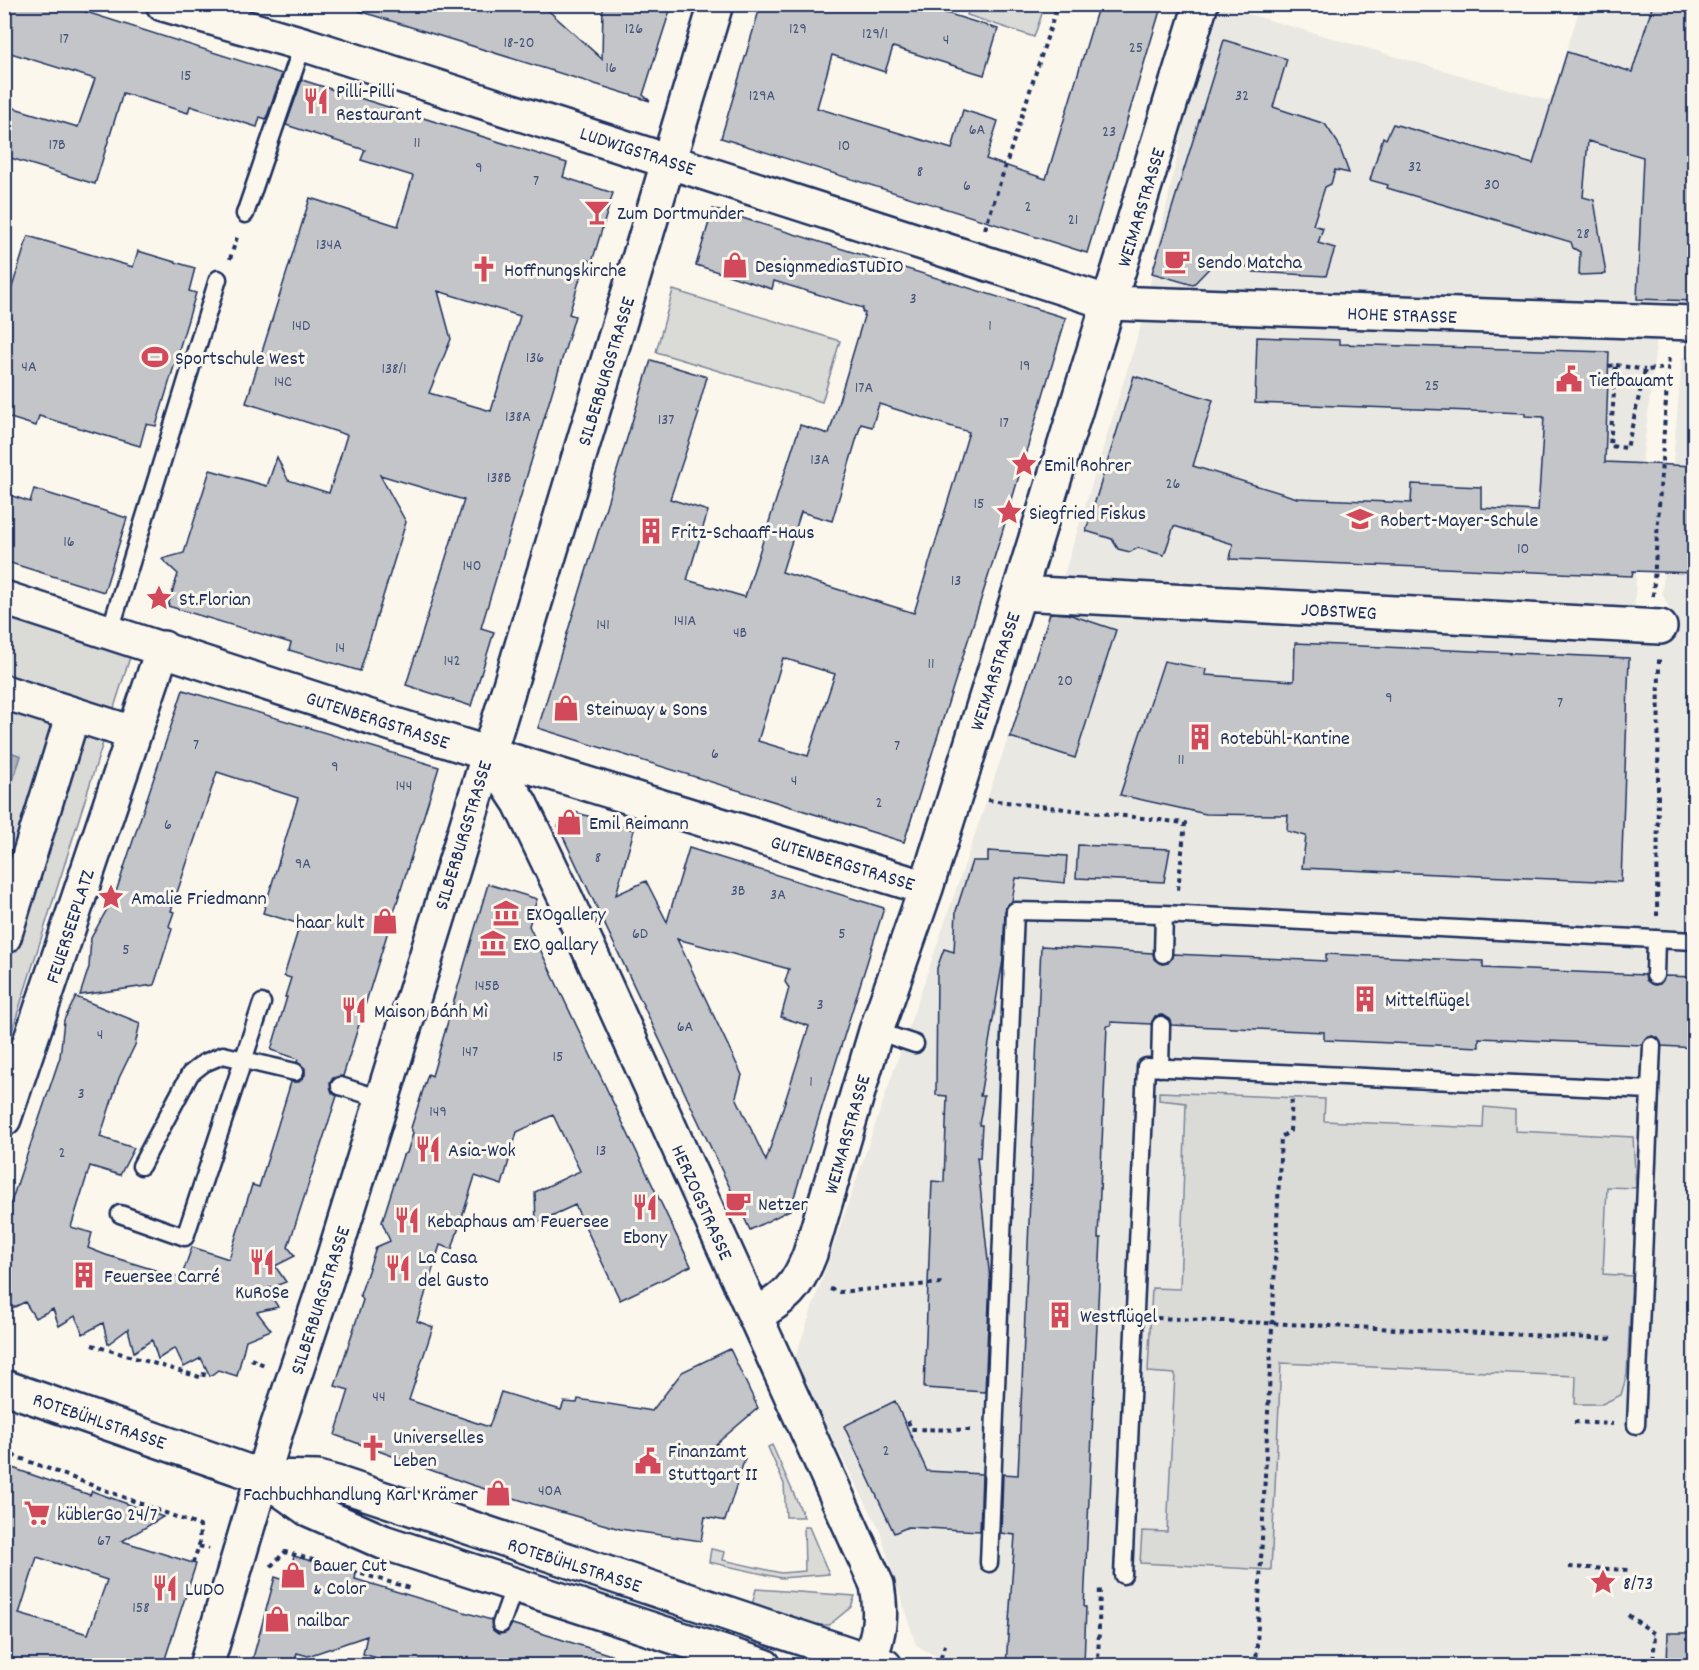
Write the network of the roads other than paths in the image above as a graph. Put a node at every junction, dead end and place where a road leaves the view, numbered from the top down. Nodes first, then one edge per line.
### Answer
1 (163, 4) edge
2 (716, 4) edge
3 (1202, 4) edge
4 (303, 44) junction
5 (668, 160) junction
6 (245, 214) road end
7 (223, 273) road end
8 (1110, 303) junction
9 (1683, 322) edge
10 (1019, 593) junction
11 (4, 598) edge
12 (1659, 627) dead end
13 (110, 631) junction
14 (163, 648) junction
15 (4, 692) edge
16 (73, 714) junction
17 (133, 733) junction
18 (488, 753) junction
19 (926, 888) junction
20 (1164, 914) junction
21 (4, 937) edge
22 (1656, 939) junction
23 (1695, 941) edge
24 (1163, 954) dead end
25 (1654, 975) dead end
26 (262, 1003) dead end
27 (1161, 1025) dead end
28 (876, 1031) junction
29 (915, 1044) dead end
30 (1652, 1046) dead end
31 (244, 1059) junction
32 (1160, 1068) junction
33 (294, 1072) dead end
34 (340, 1086) dead end
35 (1650, 1090) junction
36 (381, 1099) junction
37 (4, 1119) edge
38 (141, 1166) dead end
39 (120, 1214) dead end
40 (755, 1316) junction
41 (4, 1387) edge
42 (1636, 1425) road end
43 (263, 1477) junction
44 (438, 1518) junction
45 (423, 1555) junction
46 (989, 1563) dead end
47 (1123, 1575) dead end
48 (515, 1585) junction
49 (501, 1624) dead end
50 (877, 1663) edge
51 (206, 1665) edge
52 (764, 1665) edge

1 - 4 street, LUDWIGSTRASSE
2 - 5 street, SILBERBURGSTRASSE
3 - 8 street, WEIMARSTRASSE
4 - 5 street, LUDWIGSTRASSE
4 - 6 lane
5 - 8 street, LUDWIGSTRASSE
5 - 18 street, SILBERBURGSTRASSE
7 - 13 lane
8 - 9 street, HOHE STRASSE
8 - 10 street, WEIMARSTRASSE
10 - 12 street, JOBSTWEG
10 - 19 street, WEIMARSTRASSE
11 - 13 street, GUTENBERGSTRASSE
13 - 14 street, GUTENBERGSTRASSE
14 - 17 street, FEUERSEEPLATZ
14 - 18 street, GUTENBERGSTRASSE
15 - 16 street
16 - 17 street
16 - 21 street
17 - 37 street, FEUERSEEPLATZ
18 - 19 street, GUTENBERGSTRASSE
18 - 36 street, SILBERBURGSTRASSE
18 - 40 street, HERZOGSTRASSE
19 - 28 street, WEIMARSTRASSE
20 - 22 lane
20 - 24 lane
20 - 46 lane
22 - 23 lane
22 - 25 lane
26 - 31 lane
27 - 32 lane
28 - 29 lane
28 - 40 street, WEIMARSTRASSE
30 - 35 lane
31 - 33 lane
31 - 38 lane
31 - 39 lane
32 - 35 lane
32 - 47 lane
34 - 36 lane
35 - 42 lane
36 - 43 street, SILBERBURGSTRASSE
40 - 50 street, HERZOGSTRASSE
41 - 43 street, ROTEBÜHLSTRASSE
43 - 44 street, ROTEBÜHLSTRASSE
43 - 45 street, ROTEBÜHLSTRASSE
43 - 51 street, SILBERBURGSTRASSE
44 - 45 street
44 - 50 street, ROTEBÜHLSTRASSE
45 - 48 street, ROTEBÜHLSTRASSE
48 - 49 lane
48 - 52 street, ROTEBÜHLSTRASSE

